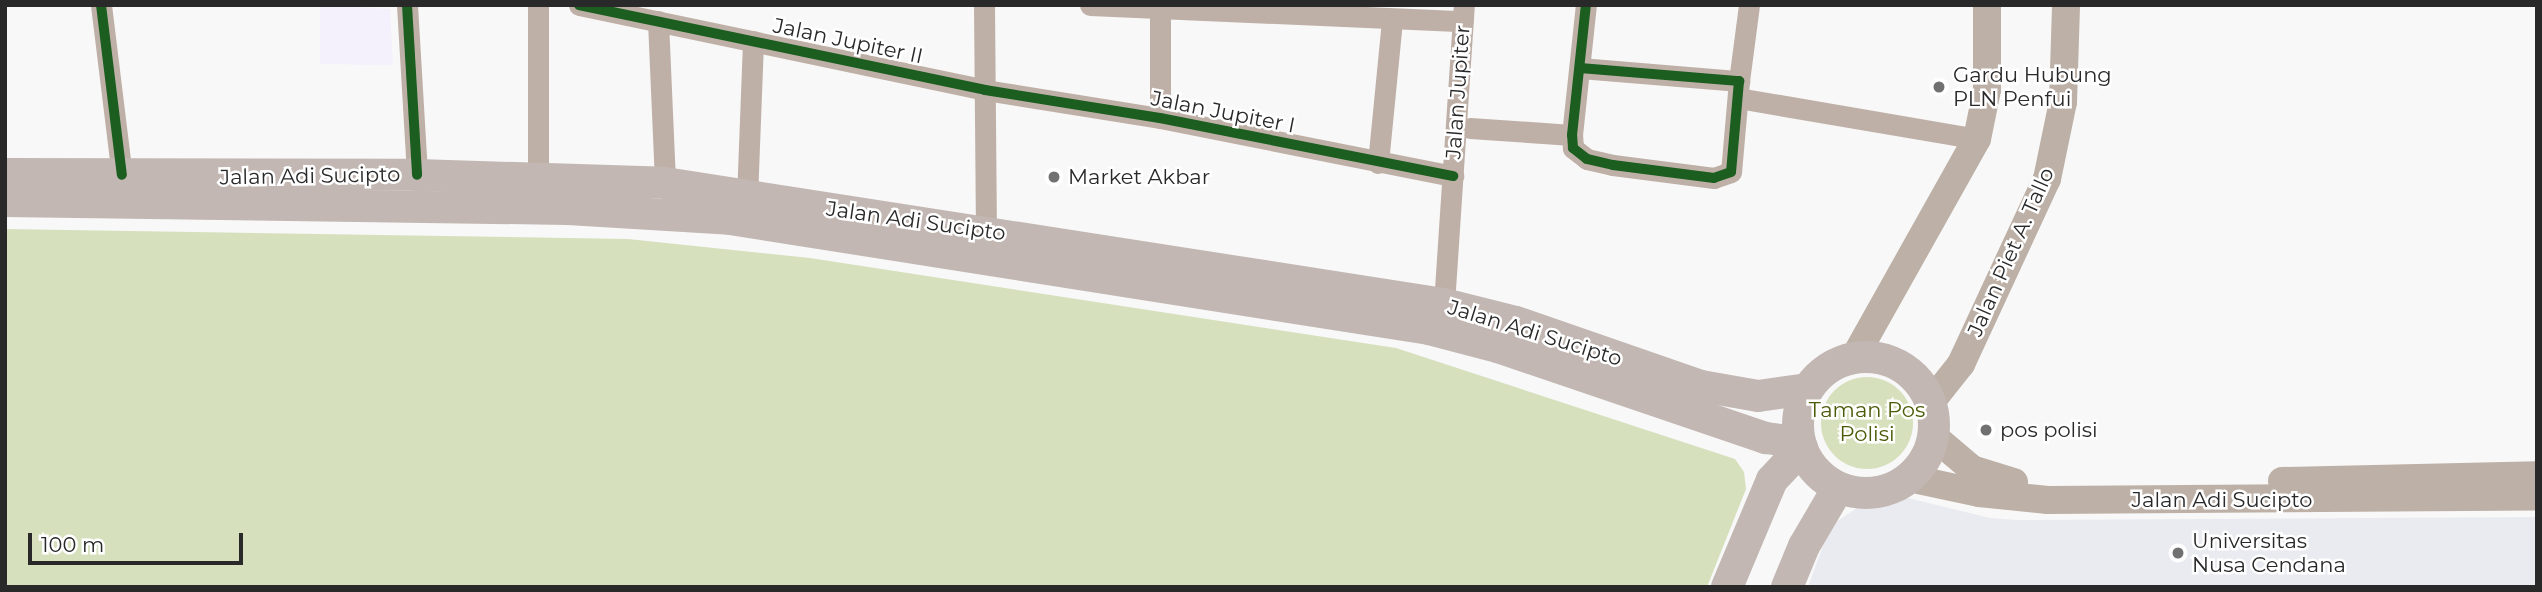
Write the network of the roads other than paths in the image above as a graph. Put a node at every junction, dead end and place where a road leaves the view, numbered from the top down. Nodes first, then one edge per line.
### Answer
1 (101, 5) edge
2 (407, 5) edge
3 (538, 5) edge
4 (579, 5) edge
5 (984, 5) edge
6 (1090, 5) edge
7 (1586, 5) edge
8 (1749, 5) edge
9 (1987, 5) edge
10 (2066, 5) edge
11 (1160, 8) junction
12 (1463, 13) edge
13 (1392, 20) junction
14 (658, 21) junction
15 (753, 41) junction
16 (1580, 68) junction
17 (985, 90) junction
18 (1739, 90) junction
19 (1160, 118) junction
20 (1469, 128) dead end
21 (1572, 135) junction
22 (1977, 139) junction
23 (1378, 163) junction
24 (5, 174) edge
25 (122, 175) junction
26 (417, 175) junction
27 (1453, 176) junction
28 (538, 180) junction
29 (665, 183) junction
30 (747, 198) junction
31 (5, 201) edge
32 (986, 231) junction
33 (902, 233) junction
34 (1444, 304) junction
35 (1854, 358) junction
36 (1808, 389) junction
37 (1930, 403) junction
38 (1933, 436) junction
39 (1801, 446) junction
40 (2537, 475) edge
41 (1909, 478) junction
42 (1838, 488) junction
43 (2537, 497) edge
44 (1727, 587) edge
45 (1787, 587) edge

1 - 25 street
2 - 26 street
3 - 28 street
4 - 14 street, Jalan Jupiter II
5 - 17 street
6 - 11 street
7 - 16 street
8 - 18 street
9 - 22 main road
10 - 37 main road, Jalan Piet A. Tallo
11 - 13 street
11 - 19 street
12 - 13 street
12 - 27 street, Jalan Jupiter
13 - 23 street
14 - 15 street, Jalan Jupiter II
14 - 29 street
15 - 17 street, Jalan Jupiter II
15 - 30 street
16 - 18 street
16 - 21 street
17 - 19 street, Jalan Jupiter I
17 - 32 street
18 - 21 street
18 - 22 street
19 - 23 street, Jalan Jupiter I
20 - 21 street
22 - 35 main road
23 - 27 street, Jalan Jupiter I
24 - 25 highway, Jalan Adi Sucipto
25 - 26 highway, Jalan Adi Sucipto
26 - 28 highway, Jalan Adi Sucipto
27 - 34 street, Jalan Jupiter
28 - 29 highway, Jalan Adi Sucipto
29 - 30 highway, Jalan Adi Sucipto
30 - 33 highway, Jalan Adi Sucipto
31 - 33 highway, Jalan Adi Sucipto
32 - 33 highway, Jalan Adi Sucipto
32 - 34 highway, Jalan Adi Sucipto
33 - 39 highway, Jalan Adi Sucipto
34 - 36 highway, Jalan Adi Sucipto
35 - 36 highway
35 - 37 highway
36 - 39 highway
37 - 38 highway
38 - 40 main road, Jalan Adi Sucipto
38 - 41 highway
39 - 42 highway
39 - 44 highway
41 - 42 highway
41 - 43 main road, Jalan Adi Sucipto
42 - 45 highway

